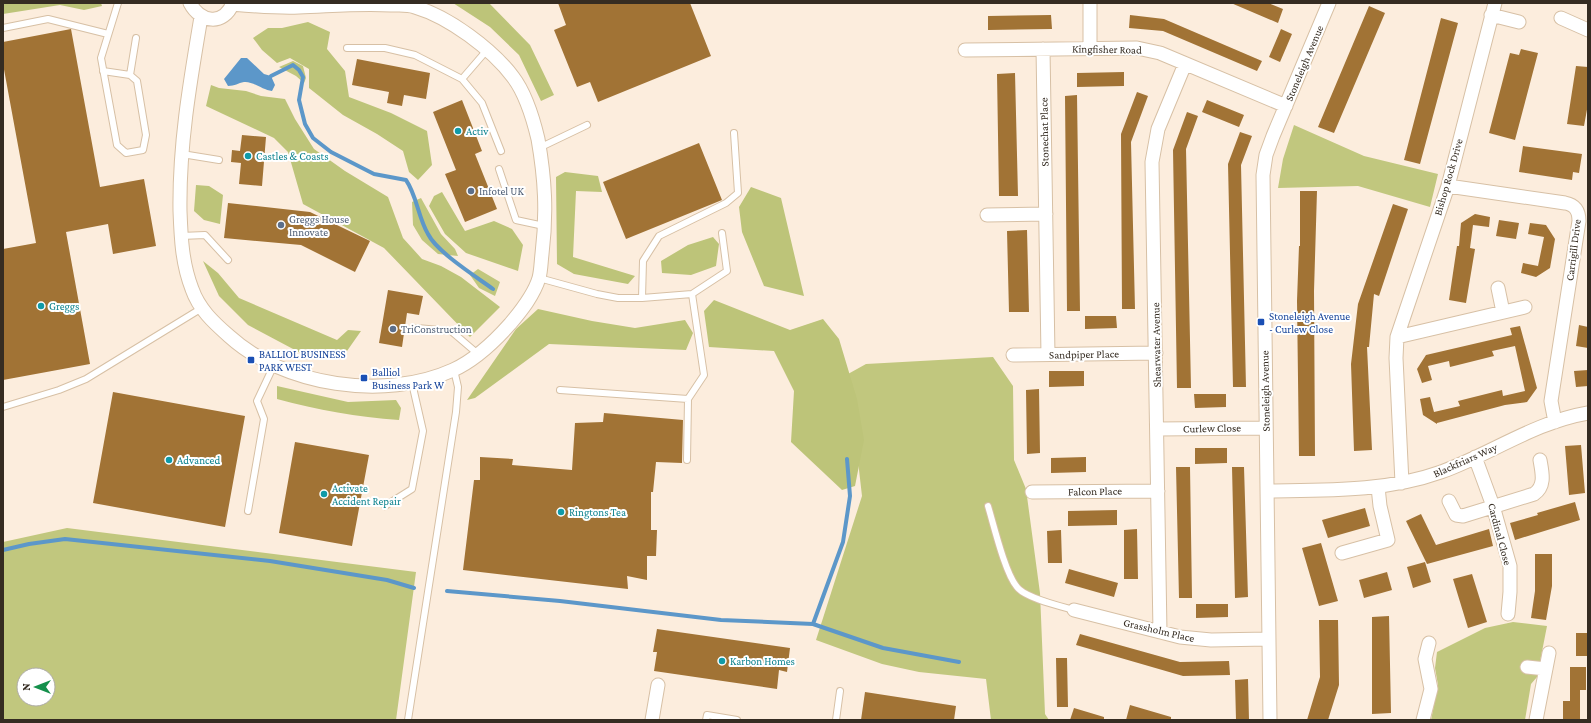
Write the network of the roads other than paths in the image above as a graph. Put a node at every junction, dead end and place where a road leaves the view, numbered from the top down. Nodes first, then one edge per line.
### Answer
1 (118, 3) edge
2 (190, 3) edge
3 (1090, 3) edge
4 (232, 4) edge
5 (326, 4) edge
6 (413, 4) edge
7 (1325, 4) edge
8 (1493, 9) edge
9 (201, 17) junction
10 (1561, 18) dead end
11 (1519, 22) dead end
12 (3, 28) edge
13 (1588, 30) edge
14 (108, 34) junction
15 (136, 38) dead end
16 (347, 48) dead end
17 (1090, 48) junction
18 (1043, 49) junction
19 (487, 50) junction
20 (965, 50) dead end
21 (1185, 64) junction
22 (103, 71) junction
23 (130, 75) junction
24 (462, 79) junction
25 (1286, 106) junction
26 (587, 125) dead end
27 (734, 133) dead end
28 (539, 148) junction
29 (501, 151) dead end
30 (182, 154) junction
31 (219, 160) dead end
32 (499, 169) dead end
33 (1448, 186) junction
34 (1046, 214) junction
35 (987, 215) dead end
36 (544, 226) junction
37 (722, 233) dead end
38 (181, 236) junction
39 (228, 260) dead end
40 (539, 278) junction
41 (1498, 288) dead end
42 (692, 294) junction
43 (642, 298) junction
44 (1525, 307) dead end
45 (202, 308) junction
46 (1503, 312) junction
47 (417, 328) dead end
48 (1396, 337) junction
49 (1156, 353) junction
50 (478, 354) junction
51 (1013, 355) dead end
52 (1048, 355) junction
53 (274, 365) junction
54 (454, 370) junction
55 (412, 382) junction
56 (560, 390) dead end
57 (688, 399) junction
58 (3, 406) edge
59 (1588, 413) edge
60 (1555, 422) junction
61 (1266, 428) junction
62 (1158, 429) junction
63 (1476, 458) junction
64 (687, 460) dead end
65 (1540, 460) dead end
66 (1402, 483) junction
67 (1378, 487) junction
68 (1158, 491) junction
69 (1267, 491) junction
70 (1032, 492) dead end
71 (1449, 501) dead end
72 (384, 506) dead end
73 (988, 506) dead end
74 (1493, 506) junction
75 (248, 511) dead end
76 (1342, 553) dead end
77 (1074, 610) joint
78 (1508, 614) dead end
79 (1160, 632) junction
80 (1269, 639) junction
81 (1429, 643) dead end
82 (1549, 653) dead end
83 (1527, 667) dead end
84 (1546, 670) junction
85 (658, 685) dead end
86 (840, 690) dead end
87 (408, 720) edge
88 (652, 720) edge
89 (706, 720) edge
90 (737, 720) edge
91 (836, 720) edge
92 (1270, 720) edge
93 (1423, 720) edge
94 (1536, 720) edge

1 - 14 lane
2 - 9 street
3 - 17 street
4 - 5 street
4 - 9 street
5 - 6 street
6 - 19 street
7 - 25 street, Stoneleigh Avenue
8 - 11 street, Bishop Rock Drive
8 - 33 street, Bishop Rock Drive
9 - 30 street
10 - 13 street
12 - 14 lane
14 - 22 lane
15 - 23 lane
16 - 24 lane
17 - 18 street, Kingfisher Road
17 - 21 street, Kingfisher Road
18 - 20 street, Kingfisher Road
18 - 34 street, Stonechat Place
19 - 24 lane
19 - 28 street
21 - 25 street, Kingfisher Road
21 - 49 street, Shearwater Avenue
22 - 23 lane
22 - 23 lane
24 - 29 lane
25 - 61 street, Stoneleigh Avenue
26 - 28 lane
27 - 43 lane
28 - 36 street
30 - 31 lane
30 - 38 street
32 - 36 lane
33 - 48 street, Bishop Rock Drive
33 - 60 street, Carrigill Drive
34 - 35 street
34 - 52 street, Stonechat Place
36 - 40 street
37 - 42 lane
38 - 39 lane
38 - 45 street
40 - 43 lane
40 - 50 street
41 - 46 street
42 - 43 lane
42 - 57 lane
44 - 46 street
45 - 53 street
45 - 58 lane
46 - 48 street
47 - 50 lane
48 - 66 street, Bishop Rock Drive
49 - 52 street, Sandpiper Place
49 - 62 street, Shearwater Avenue
50 - 54 street
51 - 52 street, Sandpiper Place
53 - 55 street
53 - 75 lane
54 - 55 street
54 - 87 lane
55 - 72 lane
56 - 57 lane
57 - 64 lane
59 - 60 street, Blackfriars Way
60 - 63 street, Blackfriars Way
61 - 62 street, Curlew Close
61 - 69 street, Stoneleigh Avenue
62 - 68 street, Shearwater Avenue
63 - 66 street, Blackfriars Way
63 - 74 street, Cardinal Close
65 - 74 street
66 - 67 street, Blackfriars Way
67 - 69 street, Blackfriars Way
67 - 76 street
68 - 70 street, Falcon Place
68 - 79 street, Shearwater Avenue
69 - 80 street, Stoneleigh Avenue
71 - 74 street
73 - 77 lane
74 - 78 street, Cardinal Close
77 - 79 street, Grassholm Place
79 - 80 street, Grassholm Place
80 - 92 street, Stoneleigh Avenue
81 - 93 street
82 - 84 street
83 - 84 street
84 - 94 street
85 - 88 street
86 - 91 lane
89 - 90 lane

